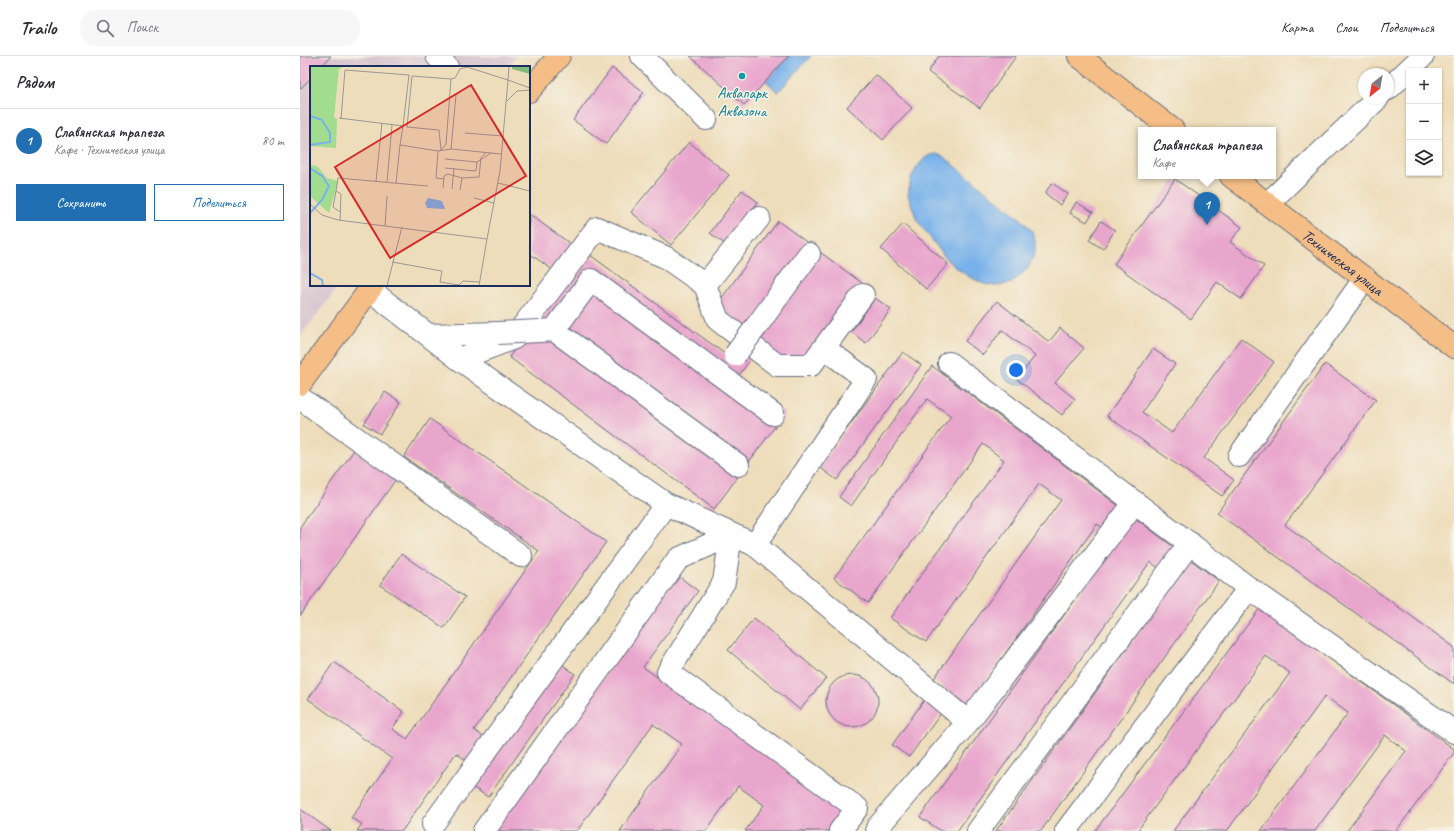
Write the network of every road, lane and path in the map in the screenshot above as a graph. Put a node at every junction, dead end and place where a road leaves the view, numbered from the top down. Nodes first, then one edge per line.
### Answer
1 (437, 56) edge
2 (559, 56) edge
3 (642, 56) edge
4 (1079, 56) edge
5 (1423, 56) edge
6 (446, 66) edge
7 (1394, 83) edge
8 (530, 90) edge
9 (1372, 104) edge
10 (706, 120) dead end
11 (1169, 127) edge
12 (1235, 179) edge
13 (1267, 204) junction
14 (759, 218) dead end
15 (809, 254) dead end
16 (1364, 278) junction
17 (706, 284) junction
18 (371, 287) edge
19 (863, 295) dead end
20 (547, 330) junction
21 (429, 335) junction
22 (1454, 347) edge
23 (824, 348) junction
24 (459, 359) junction
25 (950, 363) dead end
26 (720, 375) junction
27 (300, 384) edge
28 (300, 398) edge
29 (773, 414) dead end
30 (1239, 456) dead end
31 (738, 465) dead end
32 (1135, 502) junction
33 (666, 504) junction
34 (731, 535) junction
35 (1190, 543) junction
36 (755, 545) junction
37 (521, 556) dead end
38 (1249, 588) junction
39 (968, 722) junction
40 (1454, 732) edge
41 (433, 824) dead end
42 (878, 830) edge
43 (484, 831) edge
44 (840, 831) edge
45 (978, 831) edge
46 (1066, 831) edge

1 - 6 street
2 - 8 main road
3 - 10 street
4 - 11 main road
5 - 7 street
9 - 13 street
12 - 13 main road, Техническая улица
13 - 16 main road, Техническая улица
14 - 17 street
15 - 26 street, bridge
16 - 22 main road, Техническая улица
16 - 30 street
17 - 23 street
17 - 24 street
18 - 21 street
18 - 27 main road
19 - 23 street
20 - 21 street, bridge
20 - 26 street
20 - 31 street
21 - 24 street
23 - 36 street
24 - 33 street
25 - 32 street
26 - 29 street
28 - 37 street
32 - 35 street
32 - 39 street
33 - 34 street
33 - 41 street
34 - 36 street
34 - 43 street
34 - 44 street
35 - 38 street
35 - 45 street
36 - 39 street
38 - 40 street
38 - 46 street
39 - 42 street

